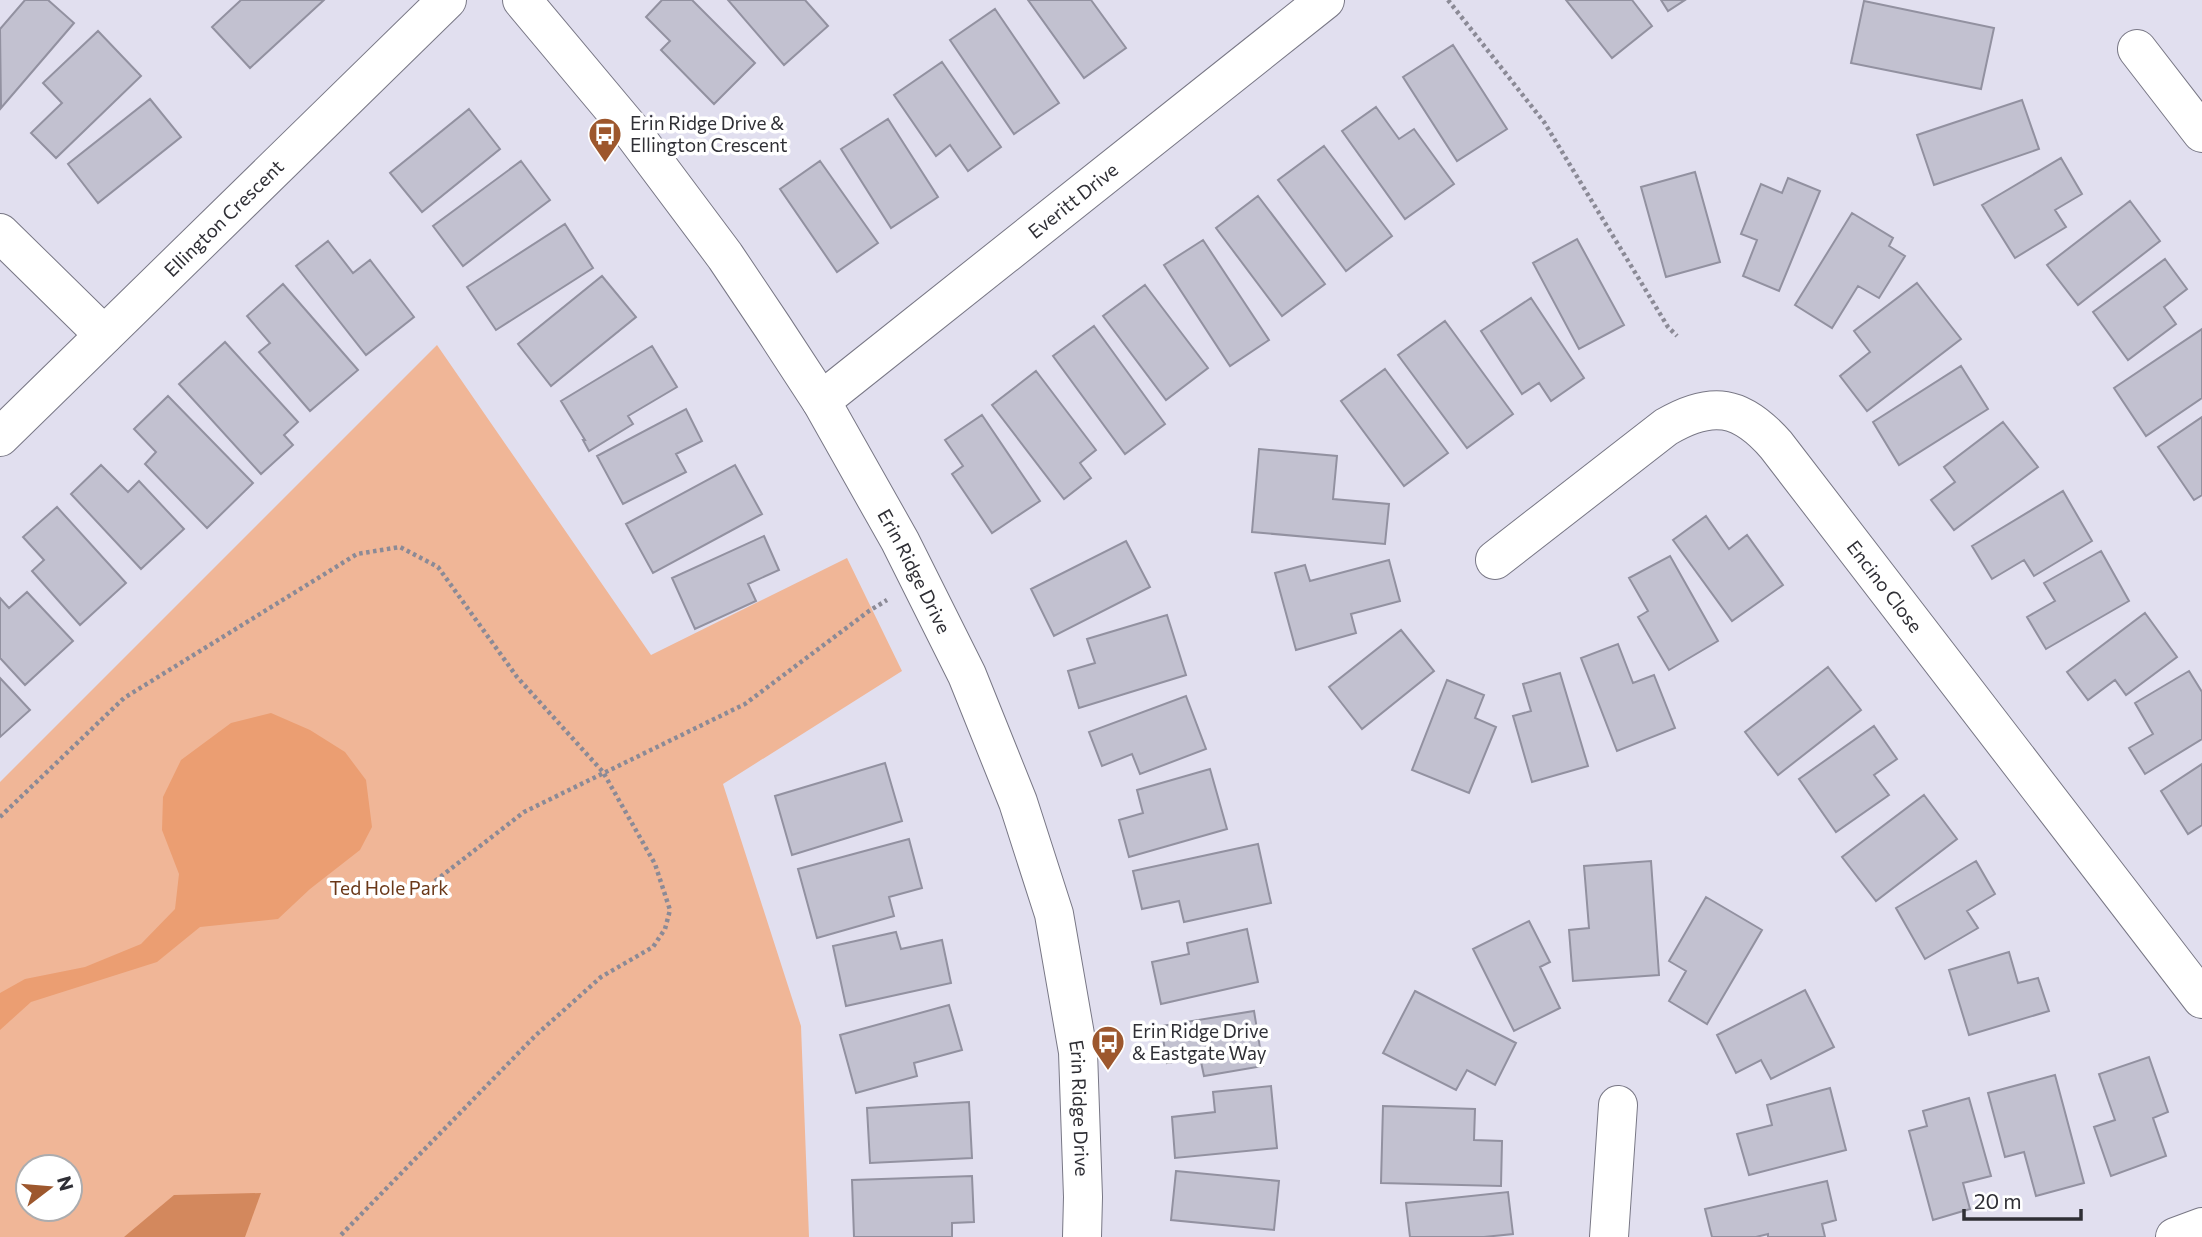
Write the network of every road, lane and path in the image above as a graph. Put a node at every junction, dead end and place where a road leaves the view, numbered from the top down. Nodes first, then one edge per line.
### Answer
1 (447, 0) edge
2 (522, 0) edge
3 (1325, 0) edge
4 (1448, 0) edge
5 (2137, 49) dead end
6 (2202, 133) edge
7 (0, 233) edge
8 (104, 335) junction
9 (1676, 336) dead end
10 (821, 401) junction
11 (0, 437) edge
12 (1495, 560) dead end
13 (888, 599) dead end
14 (603, 772) junction
15 (0, 817) edge
16 (435, 881) dead end
17 (2202, 999) edge
18 (1618, 1105) dead end
19 (2202, 1227) edge
20 (339, 1237) edge
21 (1082, 1237) edge
22 (1609, 1237) edge
23 (2175, 1237) edge

1 - 8 street, Ellington Crescent
2 - 10 street, Erin Ridge Drive
3 - 10 street, Everitt Drive
4 - 9 path
5 - 6 street
7 - 8 street
8 - 11 street, Ellington Crescent
10 - 21 street, Erin Ridge Drive
12 - 17 street, Encino Close
13 - 14 path
14 - 15 path
14 - 16 path
14 - 20 path
18 - 22 street
19 - 23 street

